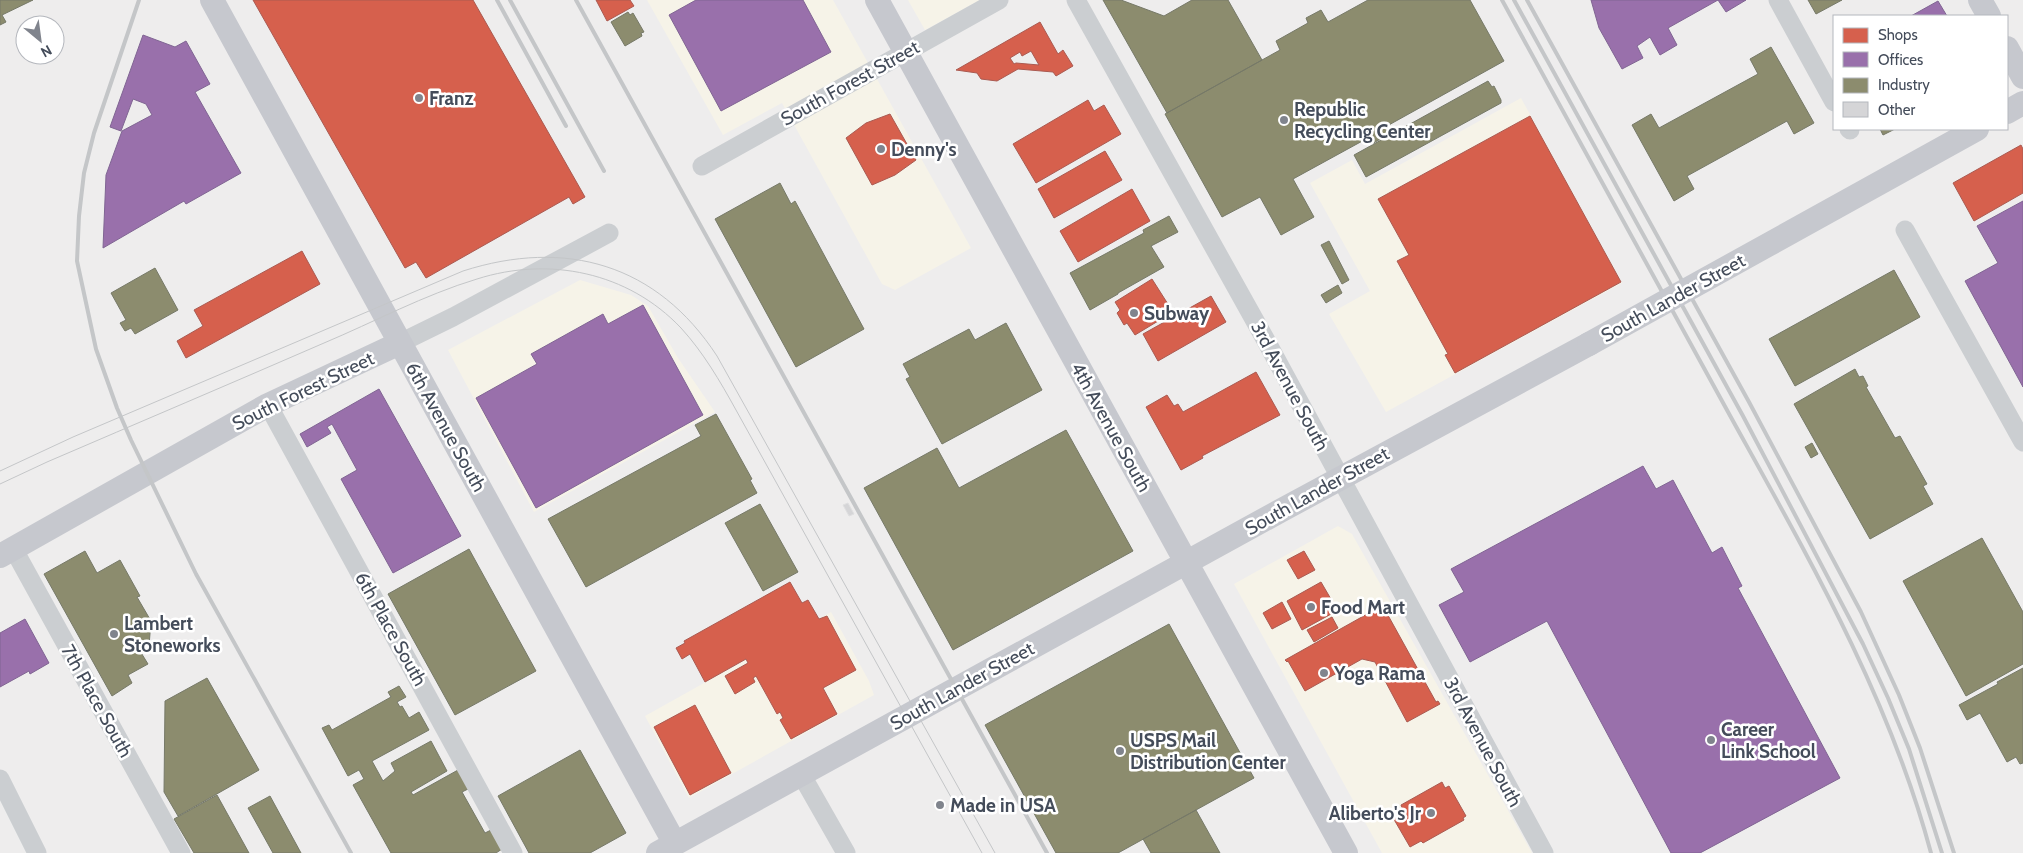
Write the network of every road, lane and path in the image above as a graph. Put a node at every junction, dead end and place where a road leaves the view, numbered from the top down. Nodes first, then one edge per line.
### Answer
1 (212, 0) edge
2 (877, 0) edge
3 (999, 0) edge
4 (1076, 0) edge
5 (1778, 0) edge
6 (1980, 0) edge
7 (1988, 15) edge
8 (2008, 50) edge
9 (906, 52) junction
10 (2023, 77) edge
11 (1833, 100) edge
12 (2023, 103) edge
13 (2008, 111) edge
14 (1975, 130) edge
15 (702, 166) dead end
16 (1905, 230) dead end
17 (609, 233) dead end
18 (400, 342) junction
19 (268, 405) junction
20 (2023, 442) edge
21 (1340, 478) junction
22 (6, 552) edge
23 (1186, 562) junction
24 (801, 774) junction
25 (0, 779) edge
26 (671, 850) edge
27 (38, 853) edge
28 (181, 853) edge
29 (512, 853) edge
30 (846, 853) edge
31 (1346, 853) edge
32 (1544, 853) edge

1 - 18 main road, 6th Avenue South
2 - 9 main road, 4th Avenue South
3 - 9 street, South Forest Street
4 - 21 street, 3rd Avenue South
5 - 11 street
6 - 7 main road
8 - 10 main road
9 - 15 street, South Forest Street
9 - 23 main road, 4th Avenue South
12 - 13 main road
14 - 21 main road, South Lander Street, bridge
16 - 20 street
17 - 18 street, South Forest Street
18 - 19 main road, South Forest Street
18 - 26 main road, 6th Avenue South
19 - 22 main road, South Forest Street
19 - 29 street, 6th Place South
21 - 23 main road, South Lander Street
21 - 32 street, 3rd Avenue South
22 - 28 street, 7th Place South
23 - 24 main road, South Lander Street
23 - 31 main road, 4th Avenue South
24 - 26 main road, South Lander Street
24 - 30 street
25 - 27 street

